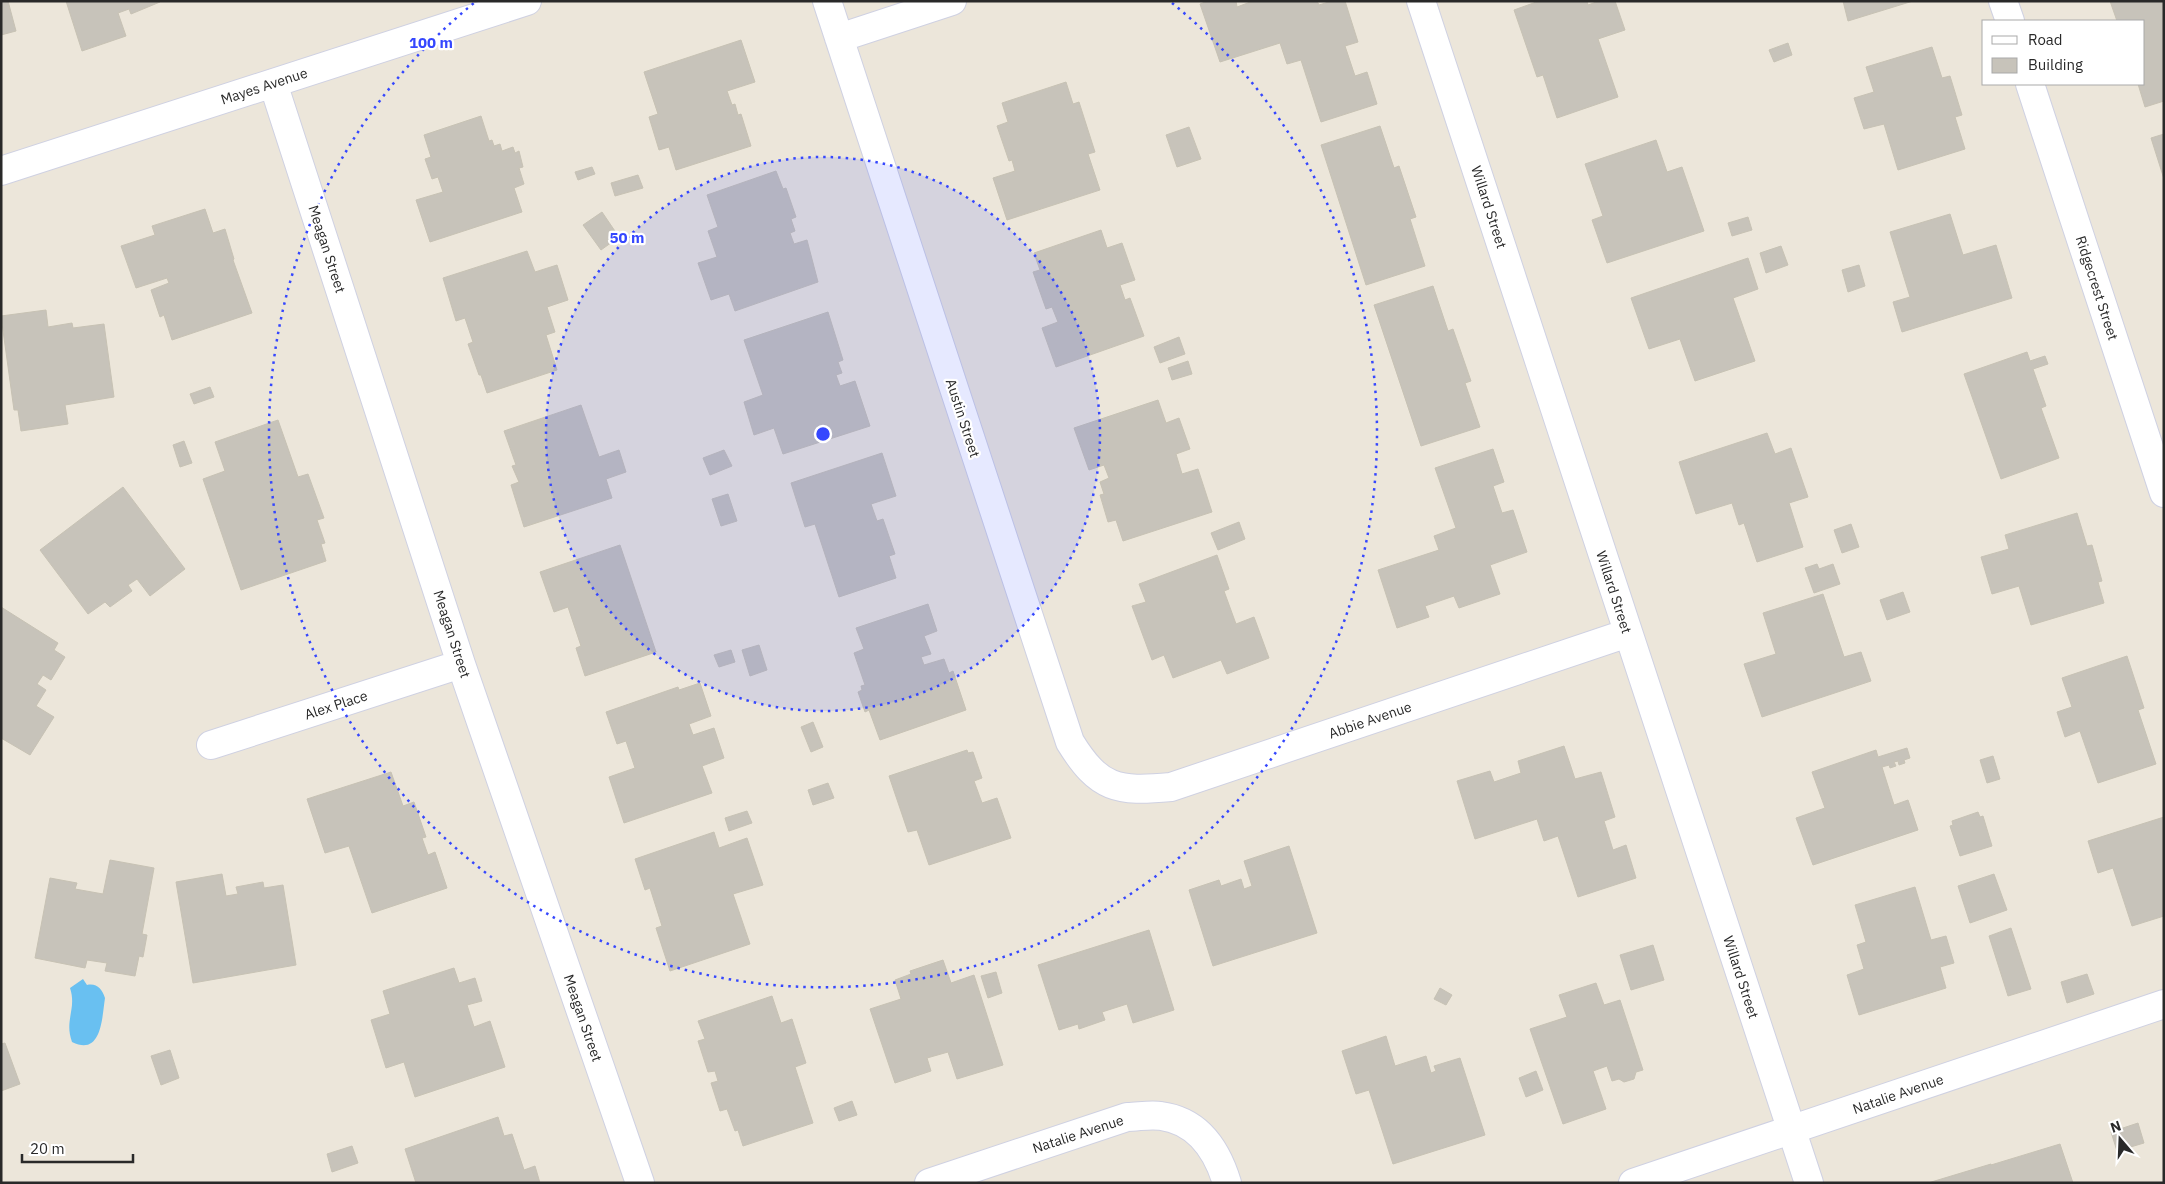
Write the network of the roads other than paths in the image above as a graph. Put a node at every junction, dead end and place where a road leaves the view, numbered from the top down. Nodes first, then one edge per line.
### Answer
1 (527, 1) edge
2 (827, 1) edge
3 (952, 1) edge
4 (1421, 1) edge
5 (2003, 1) edge
6 (2010, 20) edge
7 (839, 38) junction
8 (273, 83) junction
9 (2030, 85) edge
10 (1, 171) edge
11 (2164, 493) edge
12 (1628, 634) junction
13 (461, 664) junction
14 (211, 745) dead end
15 (1109, 784) joint
16 (2164, 1004) edge
17 (1792, 1130) junction
18 (640, 1183) edge
19 (929, 1183) edge
20 (1227, 1183) edge
21 (1632, 1183) edge
22 (1809, 1183) edge

1 - 8 street, Mayes Avenue
2 - 7 street
3 - 7 street
4 - 12 street, Willard Street
5 - 6 street
7 - 15 street, Austin Street
8 - 10 street, Mayes Avenue
8 - 13 street, Meagan Street
9 - 11 street, Ridgecrest Street
12 - 15 street, Abbie Avenue
12 - 17 street, Willard Street
13 - 14 street, Alex Place
13 - 18 street, Meagan Street
16 - 17 street, Natalie Avenue
17 - 21 street, Natalie Avenue
17 - 22 street, Willard Street
19 - 20 street, Natalie Avenue

